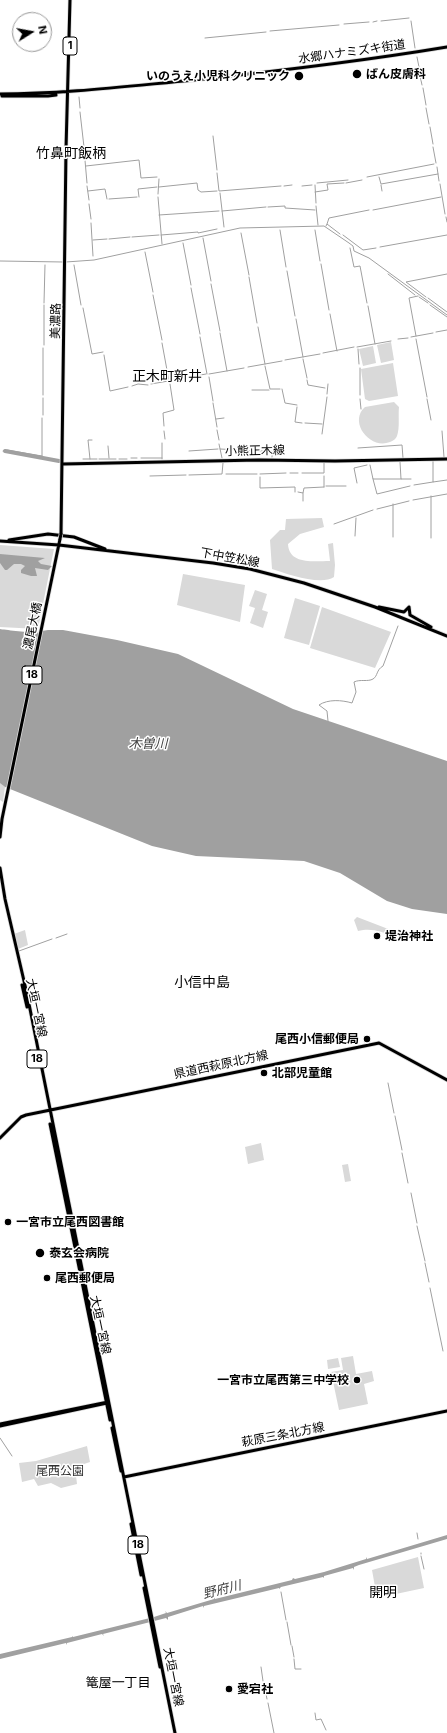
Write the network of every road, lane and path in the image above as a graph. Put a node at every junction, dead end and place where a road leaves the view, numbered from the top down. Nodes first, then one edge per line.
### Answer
1 (70, 0) edge
2 (447, 47) edge
3 (68, 92) junction
4 (0, 95) edge
5 (447, 459) edge
6 (63, 464) junction
7 (2, 541) edge
8 (59, 544) junction
9 (58, 549) joint
10 (114, 551) junction
11 (375, 607) junction
12 (439, 632) junction
13 (447, 636) edge
14 (6, 802) junction
15 (0, 803) edge
16 (0, 809) edge
17 (4, 812) junction
18 (0, 837) edge
19 (0, 868) edge
20 (447, 1080) edge
21 (48, 1110) junction
22 (0, 1138) edge
23 (107, 1402) junction
24 (447, 1411) edge
25 (0, 1425) edge
26 (123, 1477) junction
27 (174, 1733) edge

1 - 3 main road, 1
2 - 3 main road, 水郷ハナミズキ街道
3 - 4 main road, 水郷ハナミズキ街道
3 - 6 main road, 美濃路 / 18
5 - 6 main road, 小熊正木線
6 - 8 main road, 美濃路 / 18, bridge
7 - 8 main road, 下中笠松線
7 - 10 main road
8 - 9 main road, 美濃路 / 18
8 - 10 main road, 下中笠松線
9 - 14 main road, 濃尾大橋 / 18
10 - 11 main road, 下中笠松線
11 - 12 main road, 下中笠松線
11 - 12 main road
12 - 13 main road, 下中笠松線
14 - 15 main road
14 - 17 main road, 18
16 - 17 main road
17 - 18 main road, 18
19 - 21 main road, 大垣一宮線 / 18
20 - 21 main road, 県道西萩原北方線
21 - 22 main road, 県道西萩原北方線
21 - 23 main road, 大垣一宮線 / 18
23 - 25 main road
23 - 26 main road, 大垣一宮線 / 18
24 - 26 main road, 萩原三条北方線
26 - 27 main road, 大垣一宮線 / 18

